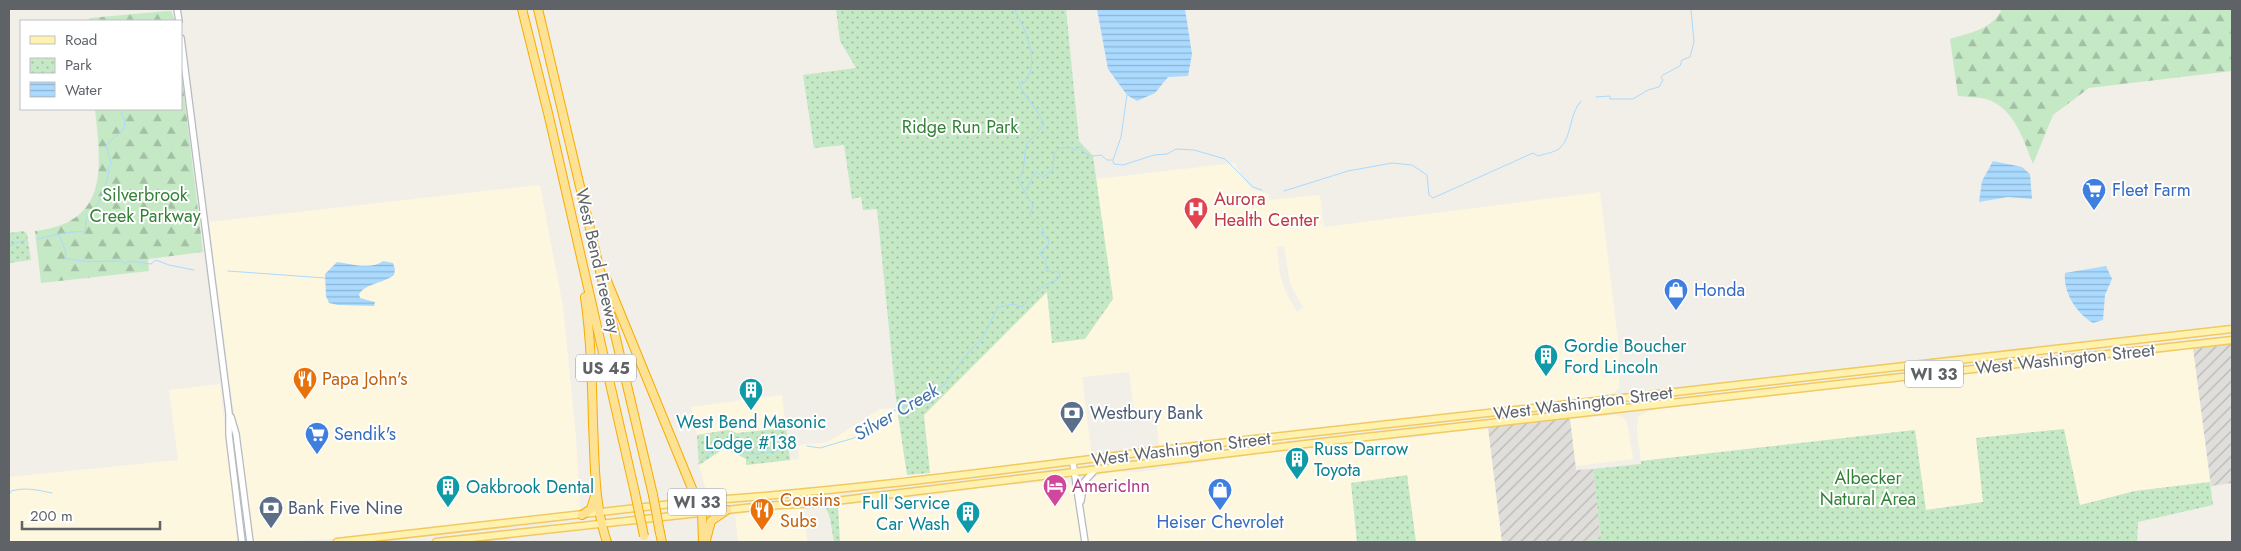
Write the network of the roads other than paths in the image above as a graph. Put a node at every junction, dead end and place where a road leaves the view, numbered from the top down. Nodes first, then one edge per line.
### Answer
1 (522, 9) edge
2 (538, 9) edge
3 (182, 46) edge
4 (577, 243) junction
5 (594, 246) junction
6 (2232, 329) edge
7 (2232, 340) edge
8 (229, 413) junction
9 (1074, 463) junction
10 (1094, 471) junction
11 (1075, 473) junction
12 (596, 494) junction
13 (698, 502) junction
14 (1080, 506) junction
15 (728, 510) junction
16 (599, 513) junction
17 (702, 513) junction
18 (582, 515) junction
19 (601, 524) junction
20 (645, 539) edge
21 (242, 542) edge
22 (250, 542) edge
23 (337, 542) edge
24 (436, 542) edge
25 (607, 542) edge
26 (662, 542) edge
27 (704, 542) edge
28 (1084, 542) edge

1 - 4 highway, West Bend Freeway / US 45
2 - 5 highway, West Bend Freeway / US 45
3 - 8 street
4 - 12 highway
4 - 20 highway, West Bend Freeway / US 45, bridge
5 - 13 highway
5 - 26 highway, West Bend Freeway / US 45, bridge
6 - 9 main road, West Washington Street / WI 33
7 - 10 main road, West Washington Street / WI 33
8 - 21 street
8 - 22 street
9 - 11 street
9 - 13 main road, West Washington Street / WI 33
10 - 11 main road, West Washington Street / WI 33
10 - 14 street
11 - 14 street
11 - 15 main road, West Washington Street / WI 33
12 - 16 highway
12 - 18 highway
13 - 16 main road, West Washington Street / WI 33
13 - 17 highway
14 - 28 street
15 - 17 main road, West Washington Street / WI 33
15 - 27 highway
16 - 18 main road, West Washington Street / WI 33
16 - 19 highway
17 - 19 main road, West Washington Street / WI 33
17 - 27 highway
18 - 23 main road, West Washington Street / WI 33
19 - 24 main road, West Washington Street / WI 33
19 - 25 highway

